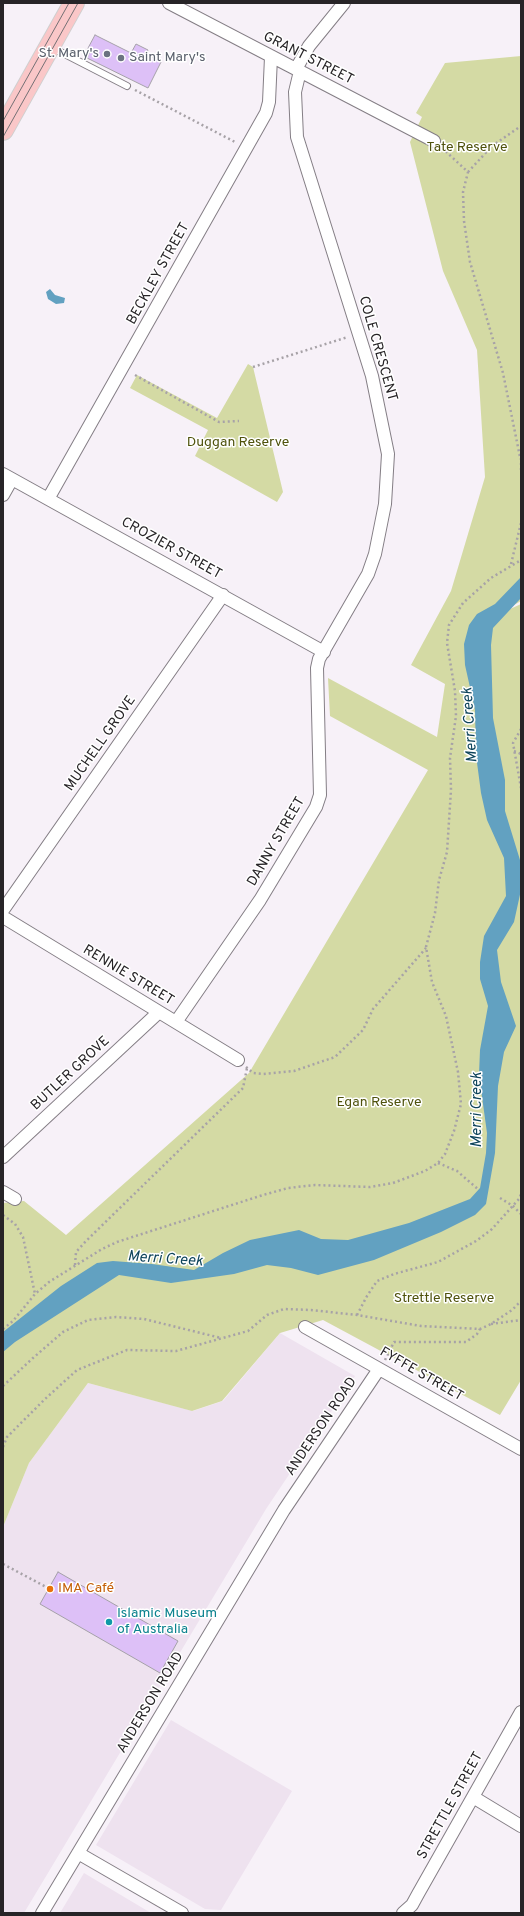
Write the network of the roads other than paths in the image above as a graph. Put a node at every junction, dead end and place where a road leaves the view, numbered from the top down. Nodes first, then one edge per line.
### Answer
1 (74, 3) edge
2 (169, 3) edge
3 (344, 3) edge
4 (50, 46) junction
5 (272, 56) junction
6 (298, 70) junction
7 (127, 86) road end
8 (4, 127) edge
9 (434, 140) road end
10 (7, 477) edge
11 (3, 495) edge
12 (48, 499) junction
13 (223, 595) junction
14 (324, 652) junction
15 (3, 910) edge
16 (3, 917) edge
17 (159, 1012) junction
18 (176, 1022) junction
19 (242, 1064) road end
20 (3, 1157) edge
21 (3, 1192) edge
22 (15, 1199) dead end
23 (305, 1327) dead end
24 (379, 1369) junction
25 (521, 1449) edge
26 (521, 1712) edge
27 (473, 1798) junction
28 (521, 1826) edge
29 (78, 1853) junction
30 (42, 1913) edge
31 (182, 1913) edge
32 (403, 1913) edge

1 - 4 main road
2 - 5 street, GRANT STREET
3 - 6 street, COLE CRESCENT
4 - 7 lane
4 - 8 main road
5 - 6 street, GRANT STREET
5 - 12 street, BECKLEY STREET
6 - 9 street, GRANT STREET
6 - 14 street, COLE CRESCENT
10 - 11 street
10 - 12 street, CROZIER STREET
12 - 13 street, CROZIER STREET
13 - 14 street, CROZIER STREET
13 - 15 street, MUCHELL GROVE
14 - 18 street, DANNY STREET
16 - 17 street, RENNIE STREET
17 - 18 street, RENNIE STREET
17 - 20 street, BUTLER GROVE
18 - 19 street, RENNIE STREET
21 - 22 street
23 - 24 street, FYFFE STREET
24 - 25 street, FYFFE STREET
24 - 29 street, ANDERSON ROAD
26 - 27 street, STRETTLE STREET
27 - 28 street
27 - 32 street, STRETTLE STREET
29 - 30 street, ANDERSON ROAD
29 - 31 street

